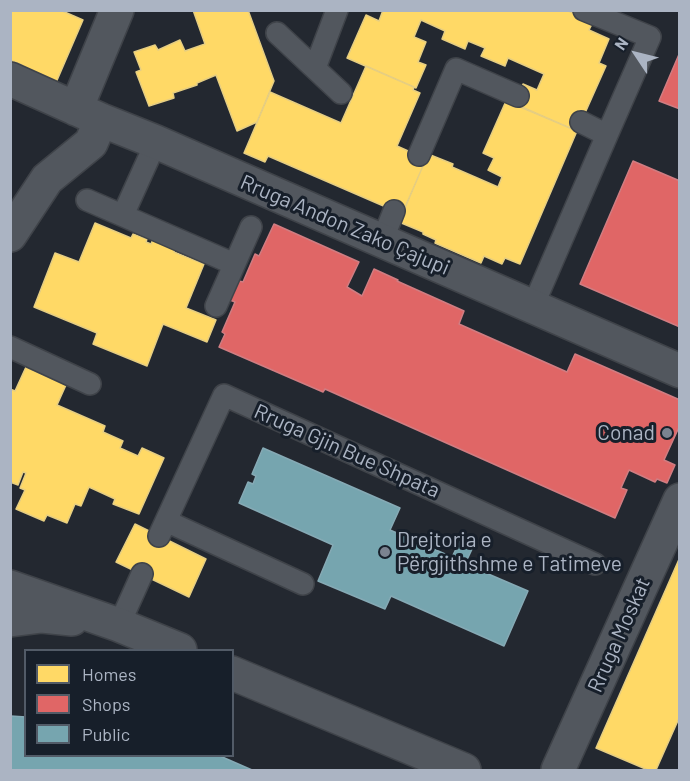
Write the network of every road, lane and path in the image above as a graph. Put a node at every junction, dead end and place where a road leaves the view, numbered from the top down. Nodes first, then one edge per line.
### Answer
1 (117, 10) edge
2 (336, 10) edge
3 (584, 10) edge
4 (277, 33) dead end
5 (315, 68) junction
6 (10, 80) edge
7 (341, 93) dead end
8 (518, 96) dead end
9 (88, 114) junction
10 (581, 122) dead end
11 (607, 135) junction
12 (156, 142) junction
13 (419, 155) dead end
14 (87, 200) dead end
15 (394, 211) dead end
16 (123, 215) junction
17 (251, 227) dead end
18 (10, 235) edge
19 (382, 241) junction
20 (234, 264) junction
21 (216, 306) dead end
22 (533, 306) junction
23 (10, 347) edge
24 (680, 371) edge
25 (90, 384) dead end
26 (680, 500) edge
27 (595, 564) dead end
28 (142, 574) dead end
29 (303, 584) dead end
30 (10, 586) edge
31 (10, 620) edge
32 (119, 625) junction
33 (175, 649) edge
34 (234, 674) edge
35 (464, 771) edge
36 (558, 771) edge

1 - 9 street
2 - 5 lane
3 - 11 lane
4 - 5 lane
5 - 7 lane
6 - 9 street, Rruga Andon Zako Çajupi
8 - 13 lane
9 - 12 street, Rruga Andon Zako Çajupi
9 - 18 street
10 - 11 lane
11 - 22 lane
12 - 16 lane
12 - 19 street, Rruga Andon Zako Çajupi
14 - 16 lane
15 - 19 lane
16 - 20 lane
17 - 20 lane
19 - 22 street, Rruga Andon Zako Çajupi
20 - 21 lane
22 - 24 street, Rruga Andon Zako Çajupi
23 - 25 lane
26 - 36 street, Rruga Moskat
27 - 29 lane, Rruga Gjin Bue Shpata
28 - 32 lane
30 - 32 street
31 - 32 street
32 - 33 street
34 - 35 street

